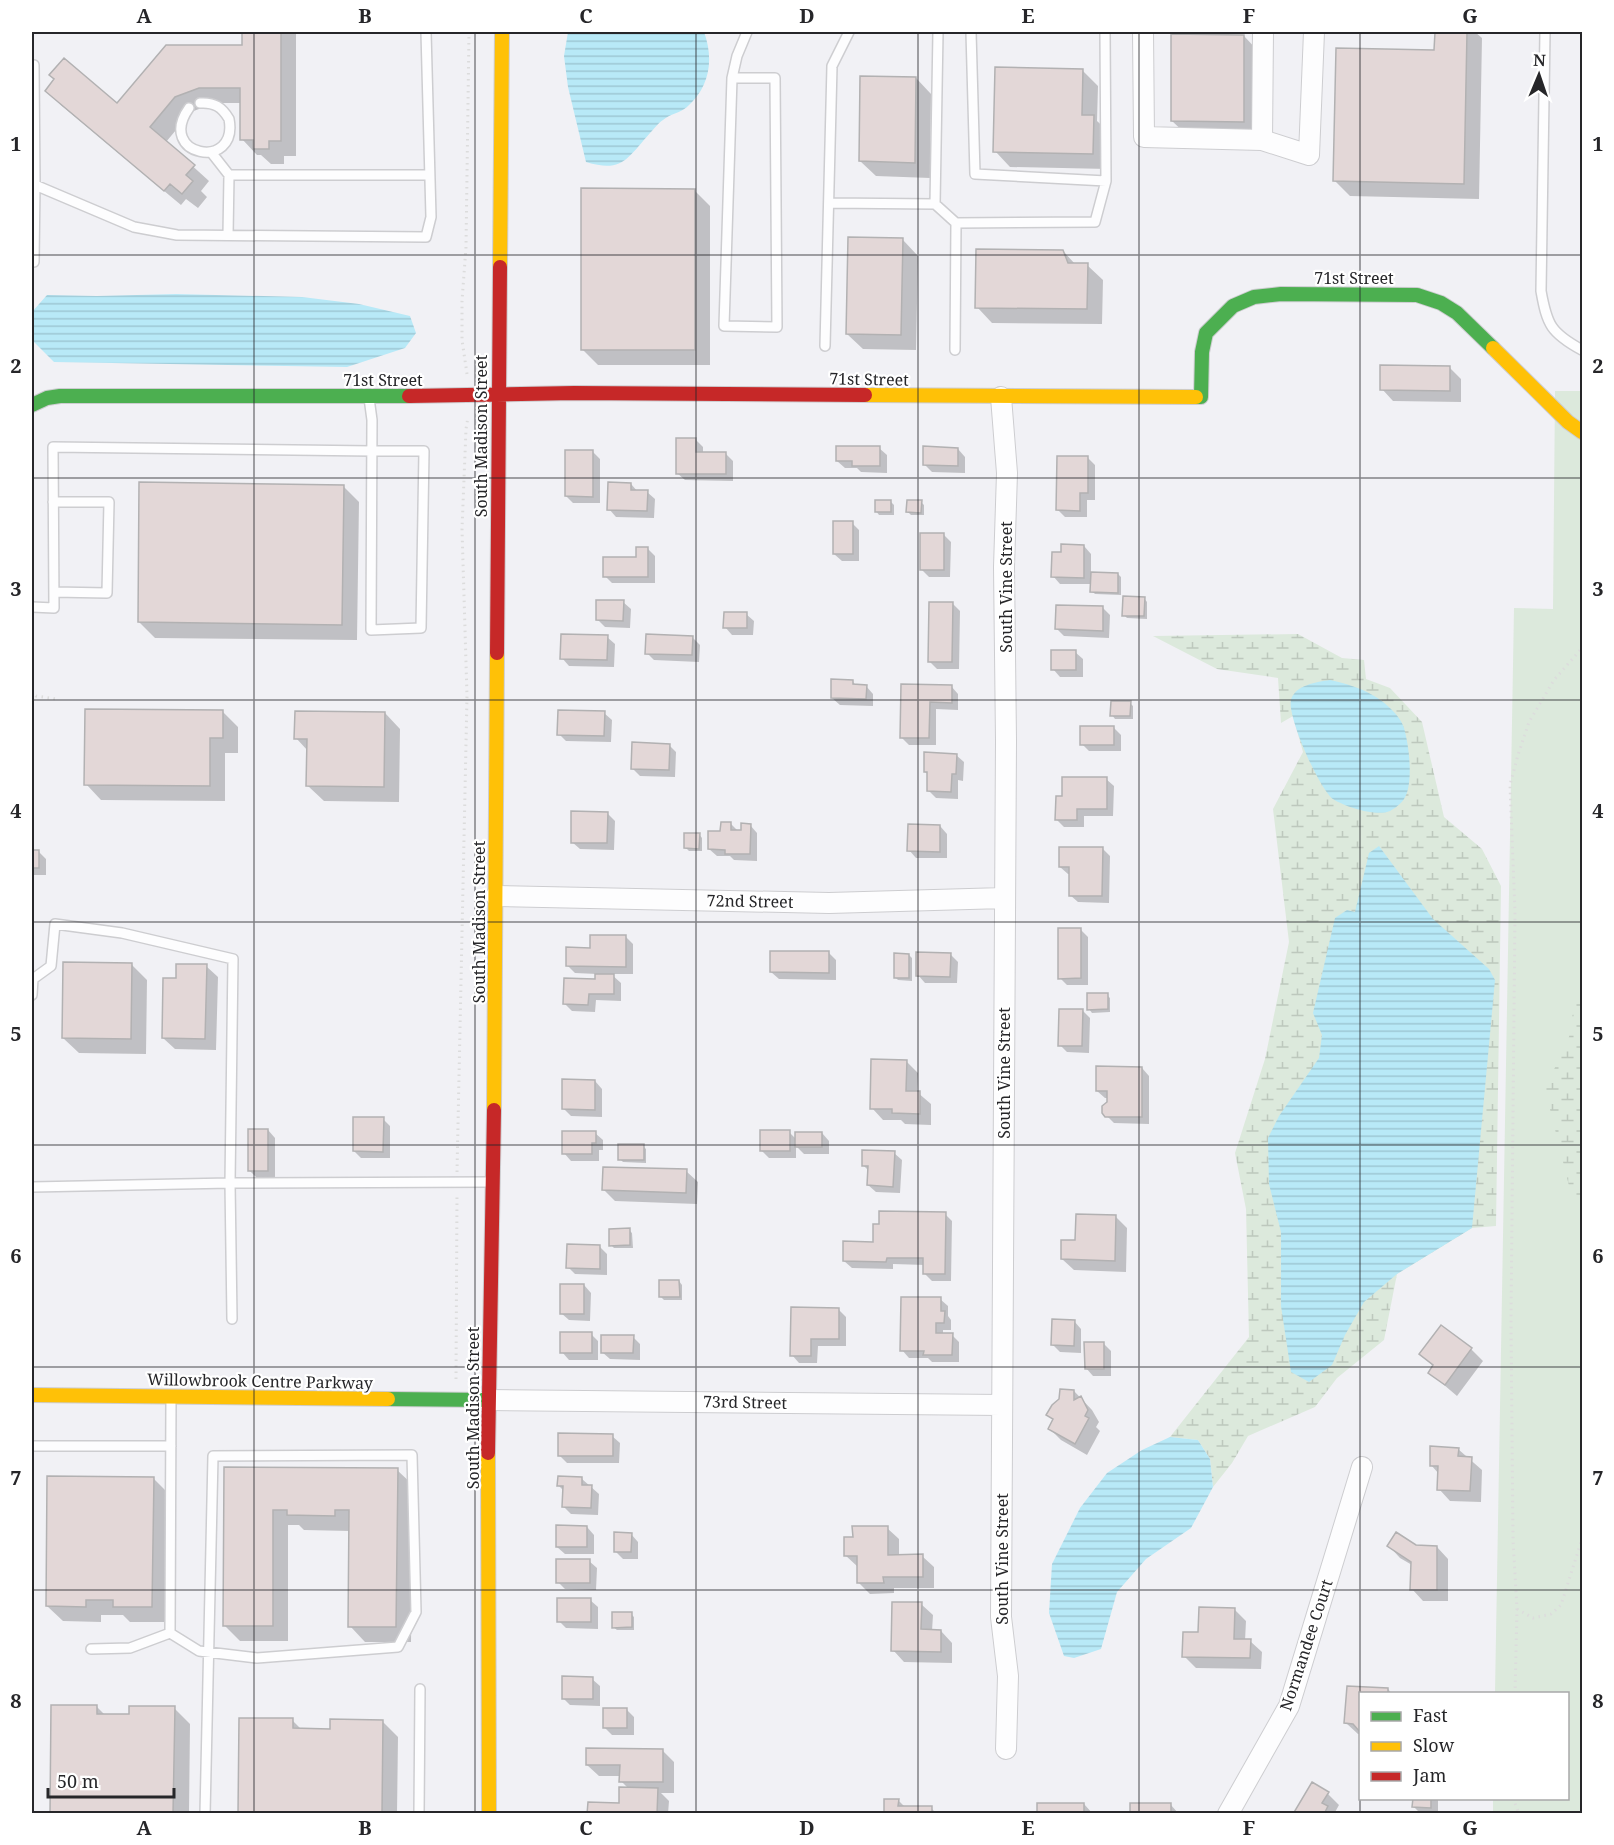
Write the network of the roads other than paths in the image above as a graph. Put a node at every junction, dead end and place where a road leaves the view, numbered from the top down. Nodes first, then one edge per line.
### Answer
1 (426, 32) edge
2 (502, 32) edge
3 (747, 32) edge
4 (849, 32) edge
5 (938, 32) edge
6 (971, 32) edge
7 (1105, 32) edge
8 (1143, 32) edge
9 (1263, 32) edge
10 (1314, 32) edge
11 (1545, 32) edge
12 (34, 65) dead end
13 (732, 78) junction
14 (200, 103) dead end
15 (189, 108) dead end
16 (1262, 140) junction
17 (211, 152) junction
18 (229, 175) junction
19 (429, 175) junction
20 (1106, 181) junction
21 (35, 185) junction
22 (829, 203) junction
23 (935, 204) junction
24 (956, 223) junction
25 (228, 235) junction
26 (34, 262) dead end
27 (825, 346) dead end
28 (955, 350) dead end
29 (1582, 350) edge
30 (368, 396) junction
31 (498, 396) junction
32 (1002, 397) junction
33 (32, 405) edge
34 (1582, 432) edge
35 (372, 451) junction
36 (53, 502) junction
37 (54, 592) junction
38 (32, 607) edge
39 (495, 896) junction
40 (1004, 898) junction
41 (32, 979) edge
42 (32, 995) edge
43 (492, 1182) junction
44 (230, 1183) junction
45 (32, 1187) edge
46 (232, 1319) dead end
47 (32, 1395) edge
48 (171, 1396) junction
49 (488, 1400) junction
50 (1002, 1405) junction
51 (32, 1446) edge
52 (171, 1446) junction
53 (1362, 1467) dead end
54 (170, 1633) junction
55 (91, 1649) dead end
56 (210, 1652) junction
57 (420, 1689) dead end
58 (1006, 1749) dead end
59 (205, 1814) edge
60 (419, 1814) edge
61 (489, 1814) edge
62 (1228, 1814) edge

1 - 19 lane
2 - 31 street, South Madison Street
3 - 13 lane
4 - 22 lane
5 - 23 lane
6 - 20 lane
7 - 20 lane
8 - 16 street
9 - 16 street
10 - 16 street
11 - 29 lane
12 - 21 lane
13 - 13 lane
14 - 17 lane
15 - 17 lane
17 - 18 lane
18 - 19 lane
18 - 25 lane
19 - 25 lane
20 - 24 lane
21 - 25 lane
21 - 26 lane
22 - 23 lane
22 - 27 lane
23 - 24 lane
24 - 28 lane
30 - 31 street, 71st Street
30 - 33 street, 71st Street
30 - 35 lane
31 - 32 street, 71st Street
31 - 39 street, South Madison Street
32 - 34 street, 71st Street
32 - 40 street, South Vine Street
35 - 35 lane
35 - 36 lane
36 - 37 lane
36 - 37 lane
37 - 38 lane
39 - 40 street, 72nd Street
39 - 43 street, South Madison Street
40 - 50 street, South Vine Street
41 - 42 lane
41 - 44 lane
43 - 44 lane
43 - 49 street, South Madison Street
44 - 45 lane
44 - 46 lane
47 - 48 street, Willowbrook Centre Parkway
48 - 49 street, Willowbrook Centre Parkway
48 - 52 lane
49 - 50 street, 73rd Street
49 - 61 street, South Madison Street
50 - 58 street, South Vine Street
51 - 52 lane
52 - 54 lane
53 - 62 street, Normandee Court
54 - 55 lane
54 - 56 lane
56 - 56 lane
56 - 59 lane
57 - 60 lane

